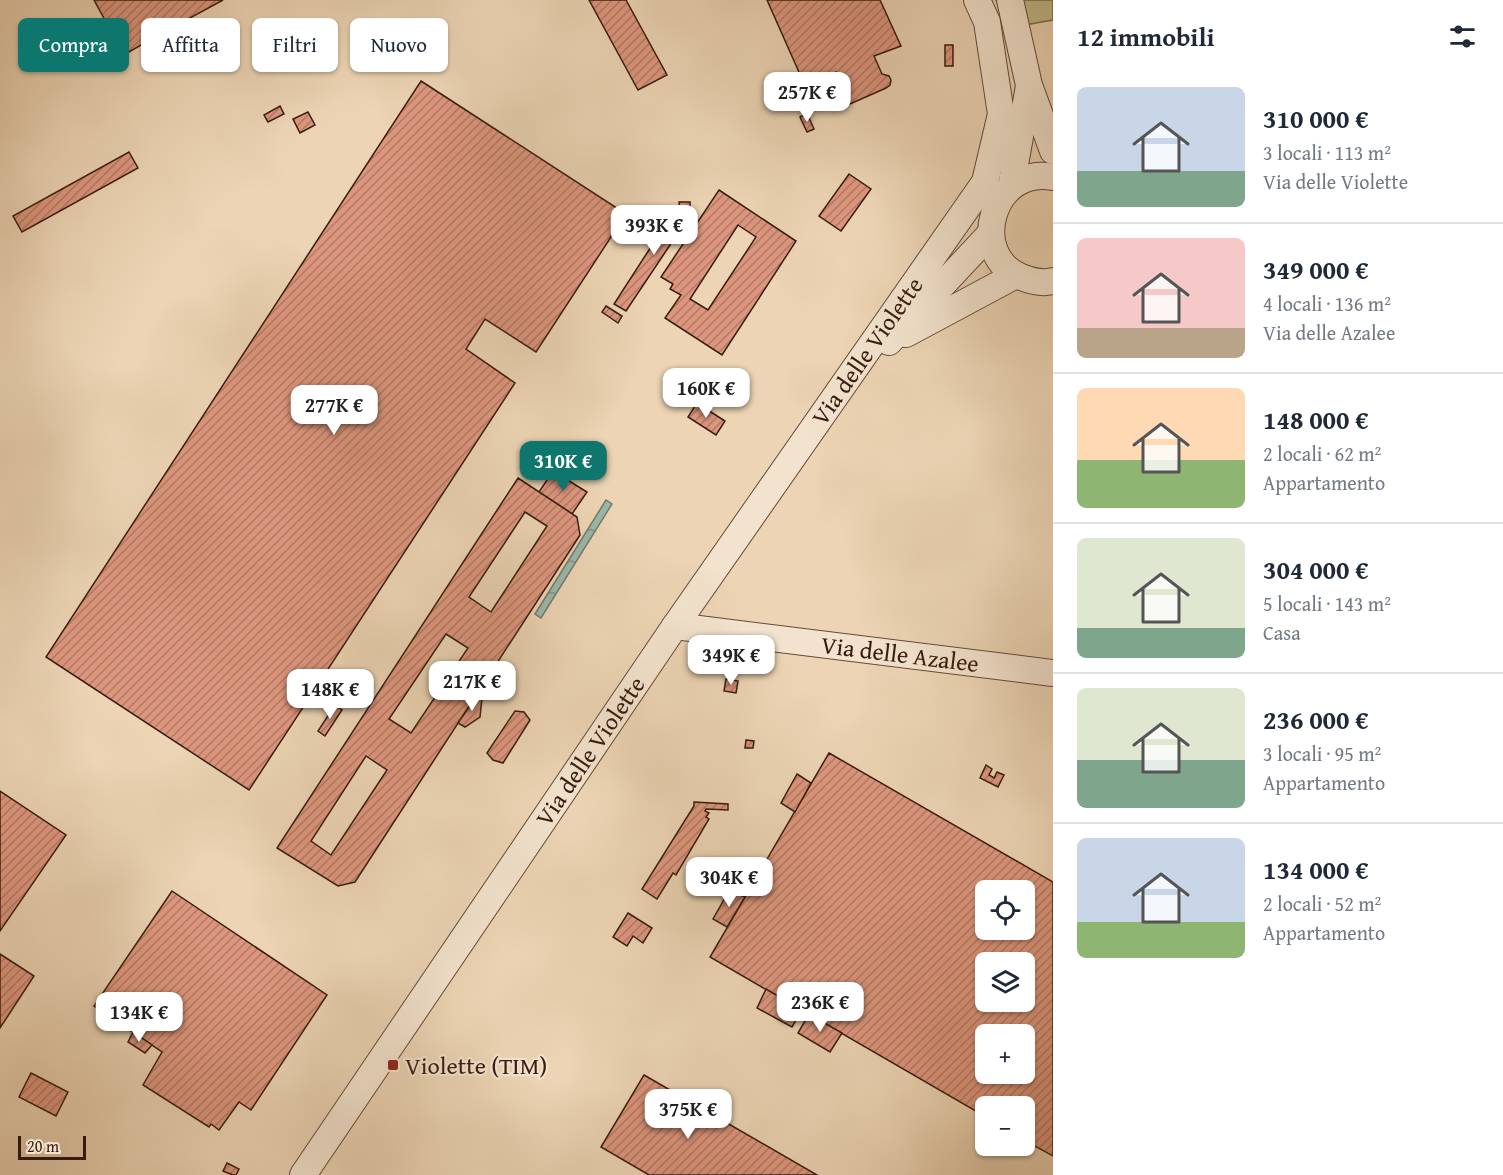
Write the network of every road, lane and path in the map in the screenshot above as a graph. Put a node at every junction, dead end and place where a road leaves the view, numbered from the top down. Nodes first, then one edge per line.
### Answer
1 (977, 0) edge
2 (1010, 0) edge
3 (1029, 85) junction
4 (1053, 151) edge
5 (1053, 177) edge
6 (1011, 187) junction
7 (991, 233) junction
8 (1016, 275) junction
9 (1053, 281) edge
10 (888, 344) junction
11 (783, 471) junction
12 (675, 626) junction
13 (1053, 673) edge
14 (303, 1175) edge

1 - 11 street, Via delle Violette
2 - 3 street
3 - 4 street
3 - 6 street
5 - 6 street
6 - 7 street
7 - 8 street
7 - 10 street
8 - 9 street
8 - 10 street
10 - 11 street
11 - 12 street, Via delle Violette
12 - 13 street, Via delle Azalee
12 - 14 street, Via delle Violette

